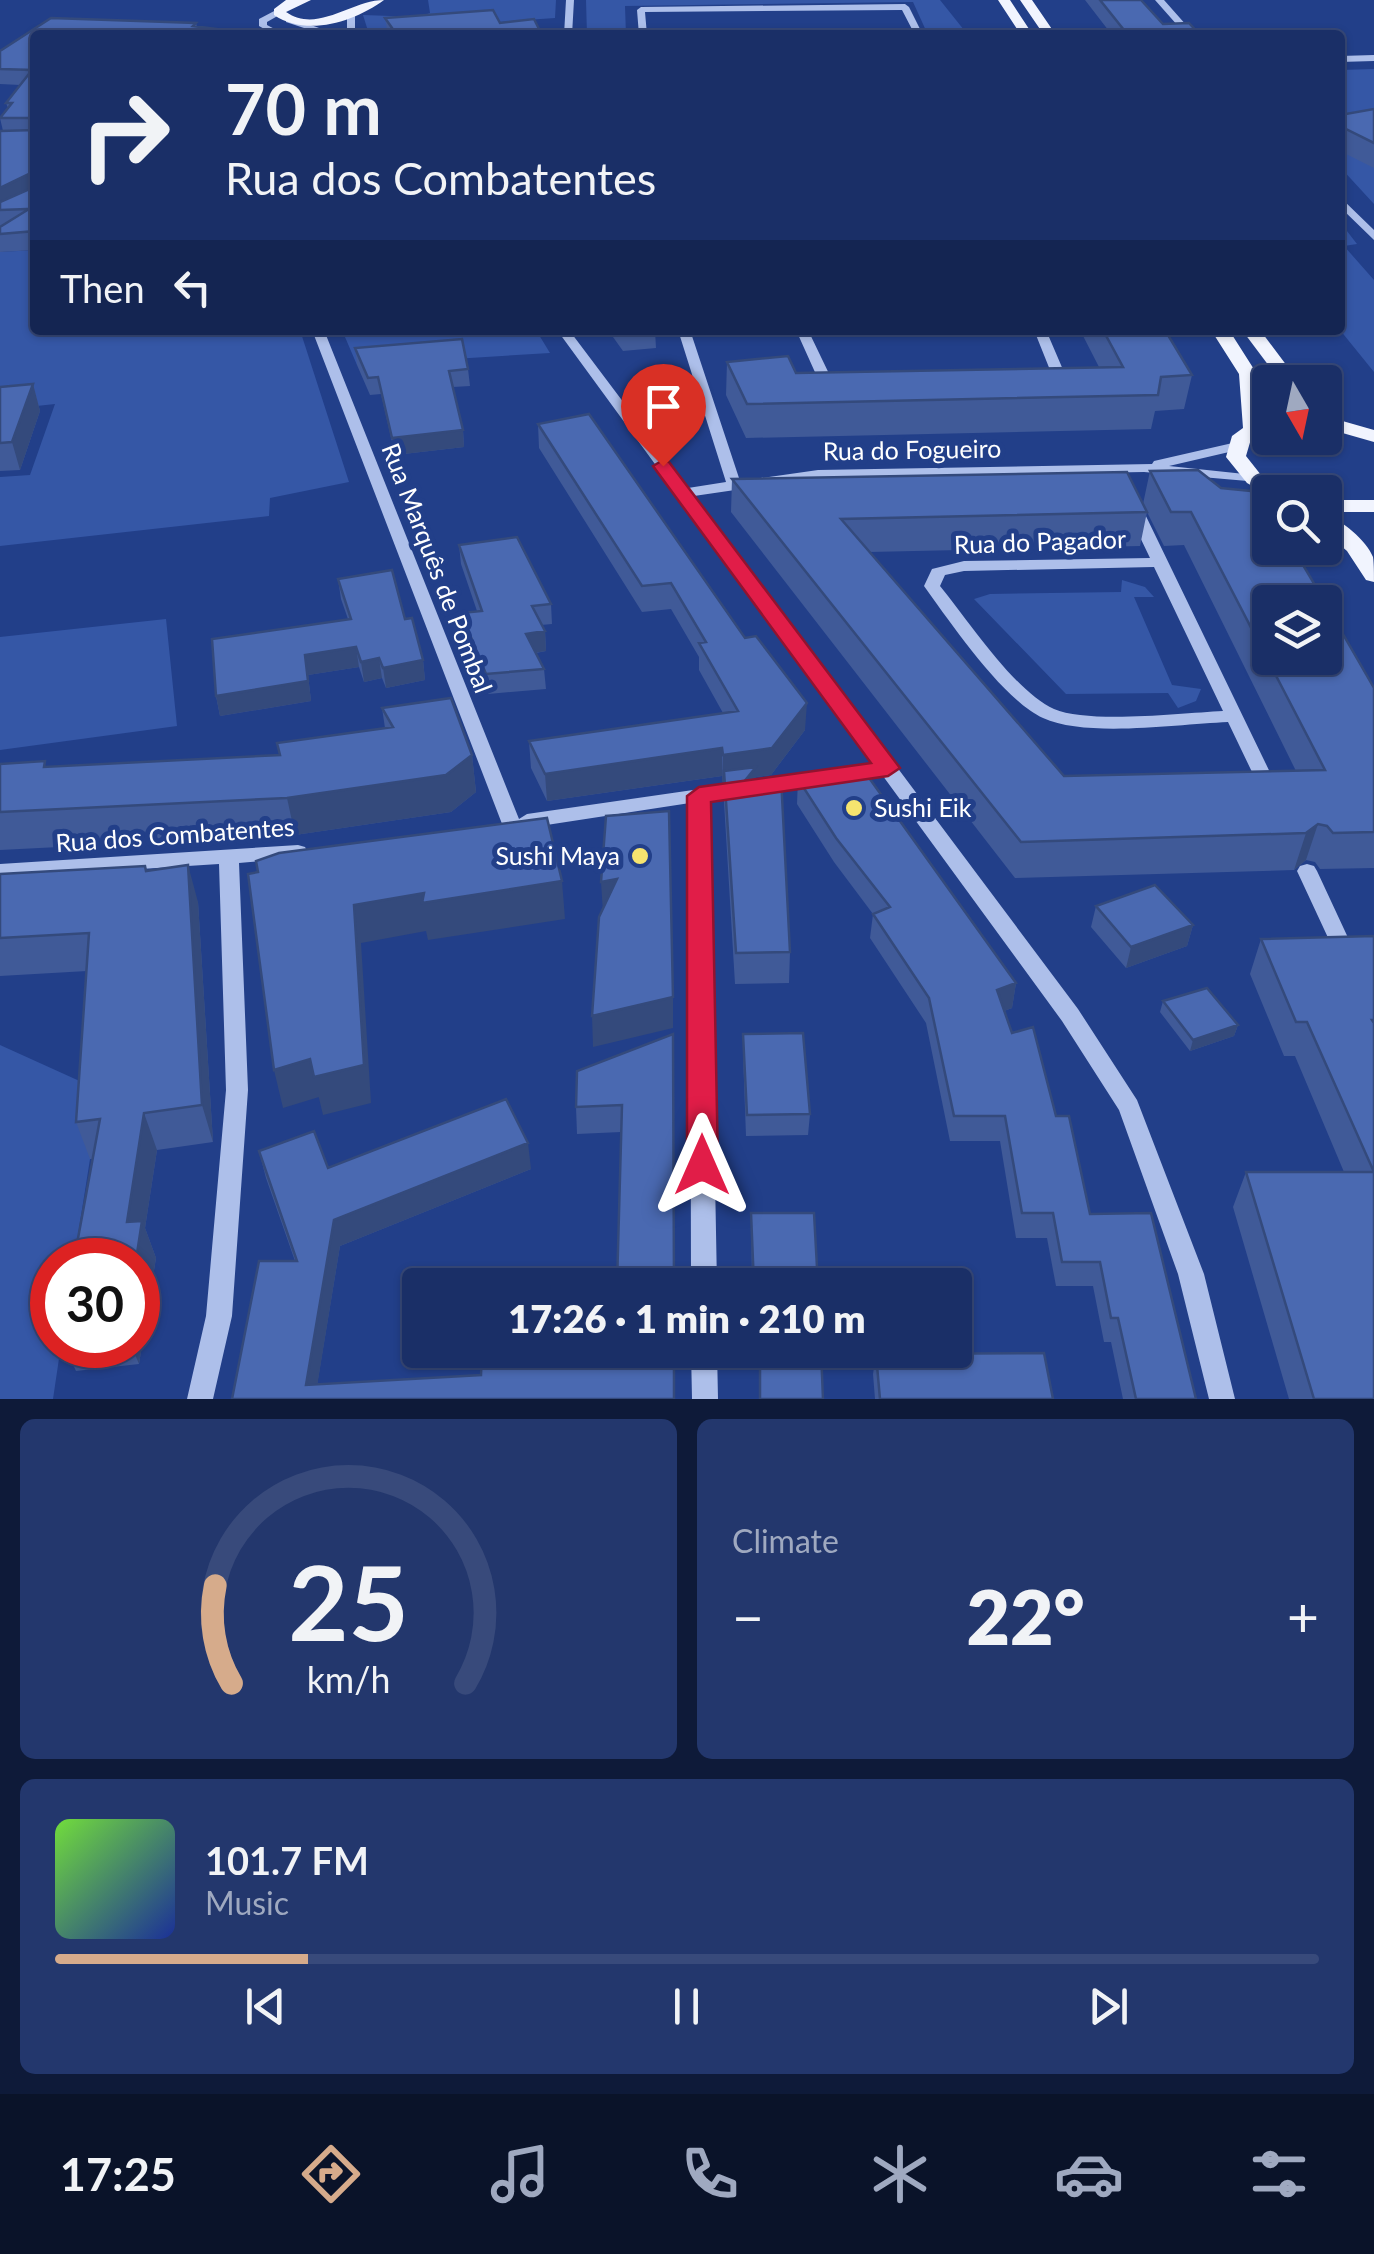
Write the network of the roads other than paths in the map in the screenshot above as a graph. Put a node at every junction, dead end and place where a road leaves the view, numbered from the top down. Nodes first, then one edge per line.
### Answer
1 (305, 0) edge
2 (341, 0) edge
3 (378, 0) edge
4 (570, 0) edge
5 (1004, 0) edge
6 (1026, 0) edge
7 (1159, 0) edge
8 (282, 10) edge
9 (353, 12) junction
10 (271, 30) edge
11 (324, 30) edge
12 (351, 30) edge
13 (568, 30) edge
14 (643, 30) edge
15 (917, 30) edge
16 (1024, 30) edge
17 (1047, 30) edge
18 (1186, 30) edge
19 (1374, 58) edge
20 (1345, 59) edge
21 (1345, 205) edge
22 (1374, 237) edge
23 (320, 335) edge
24 (567, 335) edge
25 (687, 335) edge
26 (804, 335) edge
27 (1042, 335) edge
28 (1223, 335) edge
29 (1254, 335) edge
30 (1277, 365) edge
31 (1040, 379) edge
32 (848, 386) edge
33 (1252, 389) edge
34 (1342, 426) edge
35 (1252, 434) edge
36 (1374, 436) edge
37 (1236, 446) junction
38 (1144, 468) junction
39 (1114, 469) junction
40 (1252, 476) edge
41 (1252, 479) edge
42 (734, 483) junction
43 (683, 493) junction
44 (1342, 506) edge
45 (1374, 506) edge
46 (1342, 536) edge
47 (1161, 562) junction
48 (1374, 575) edge
49 (1235, 716) junction
50 (834, 776) edge
51 (699, 796) junction
52 (1272, 797) edge
53 (324, 849) edge
54 (229, 858) junction
55 (0, 871) edge
56 (1307, 871) dead end
57 (1349, 960) edge
58 (704, 1268) edge
59 (704, 1368) edge
60 (200, 1399) edge
61 (704, 1399) edge
62 (1222, 1399) edge

1 - 8 main road
2 - 9 main road
3 - 9 main road
4 - 13 street
5 - 16 main road
6 - 17 main road
7 - 18 street
8 - 9 main road
8 - 10 street
8 - 11 street
9 - 12 street
14 - 15 street
19 - 20 street
21 - 22 street
23 - 51 street, Rua Marquês de Pombal
24 - 43 street
25 - 42 street
26 - 32 street
27 - 31 street
28 - 33 main road
29 - 30 main road
34 - 36 main road
35 - 37 main road
37 - 38 street, Rua do Fogueiro
37 - 40 main road
38 - 39 street, Rua do Fogueiro
38 - 41 street, Rua do Fogueiro
39 - 42 street, Rua do Fogueiro
39 - 47 street
42 - 43 street, Rua do Fogueiro
43 - 62 street
44 - 45 main road
46 - 48 main road
47 - 49 street
47 - 49 street, Rua do Pagador
49 - 52 street
50 - 51 street
51 - 58 street
53 - 54 street, Rua dos Combatentes
54 - 55 street, Rua dos Combatentes
54 - 60 street
56 - 57 street
59 - 61 street

